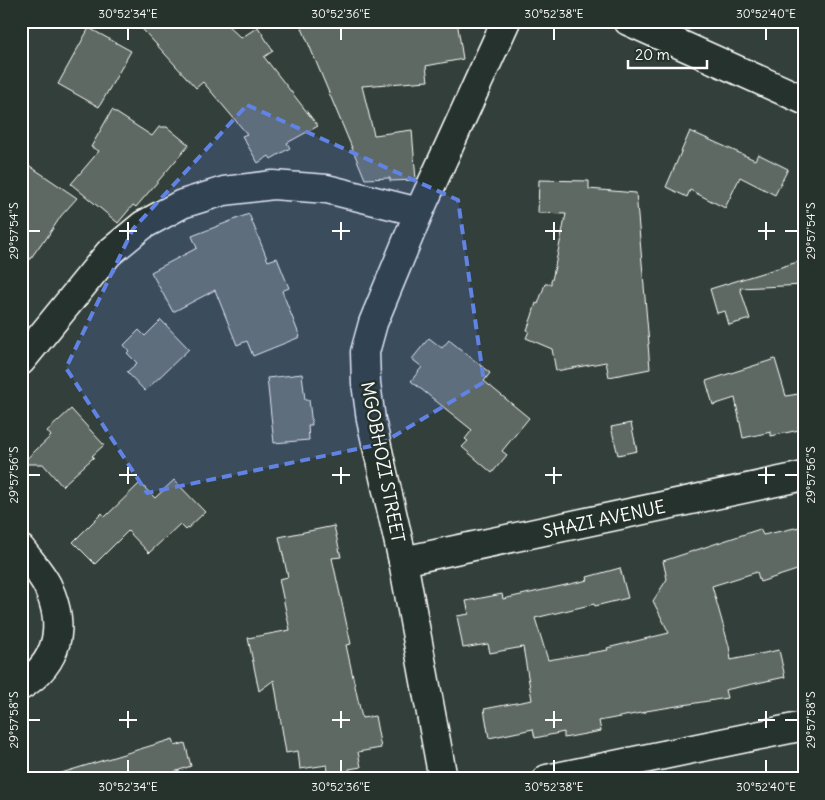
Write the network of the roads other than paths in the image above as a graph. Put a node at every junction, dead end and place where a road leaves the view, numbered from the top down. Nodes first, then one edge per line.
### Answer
1 (506, 21) edge
2 (628, 21) edge
3 (804, 100) edge
4 (419, 212) junction
5 (21, 361) edge
6 (804, 476) edge
7 (21, 549) edge
8 (404, 561) junction
9 (21, 686) edge
10 (804, 726) edge
11 (443, 779) edge
12 (547, 779) edge

1 - 4 street, MGOBHOZI STREET
2 - 3 street
4 - 5 street
4 - 8 street, MGOBHOZI STREET
6 - 8 street, SHAZI AVENUE
7 - 9 street
8 - 11 street, MGOBHOZI STREET
10 - 12 street

